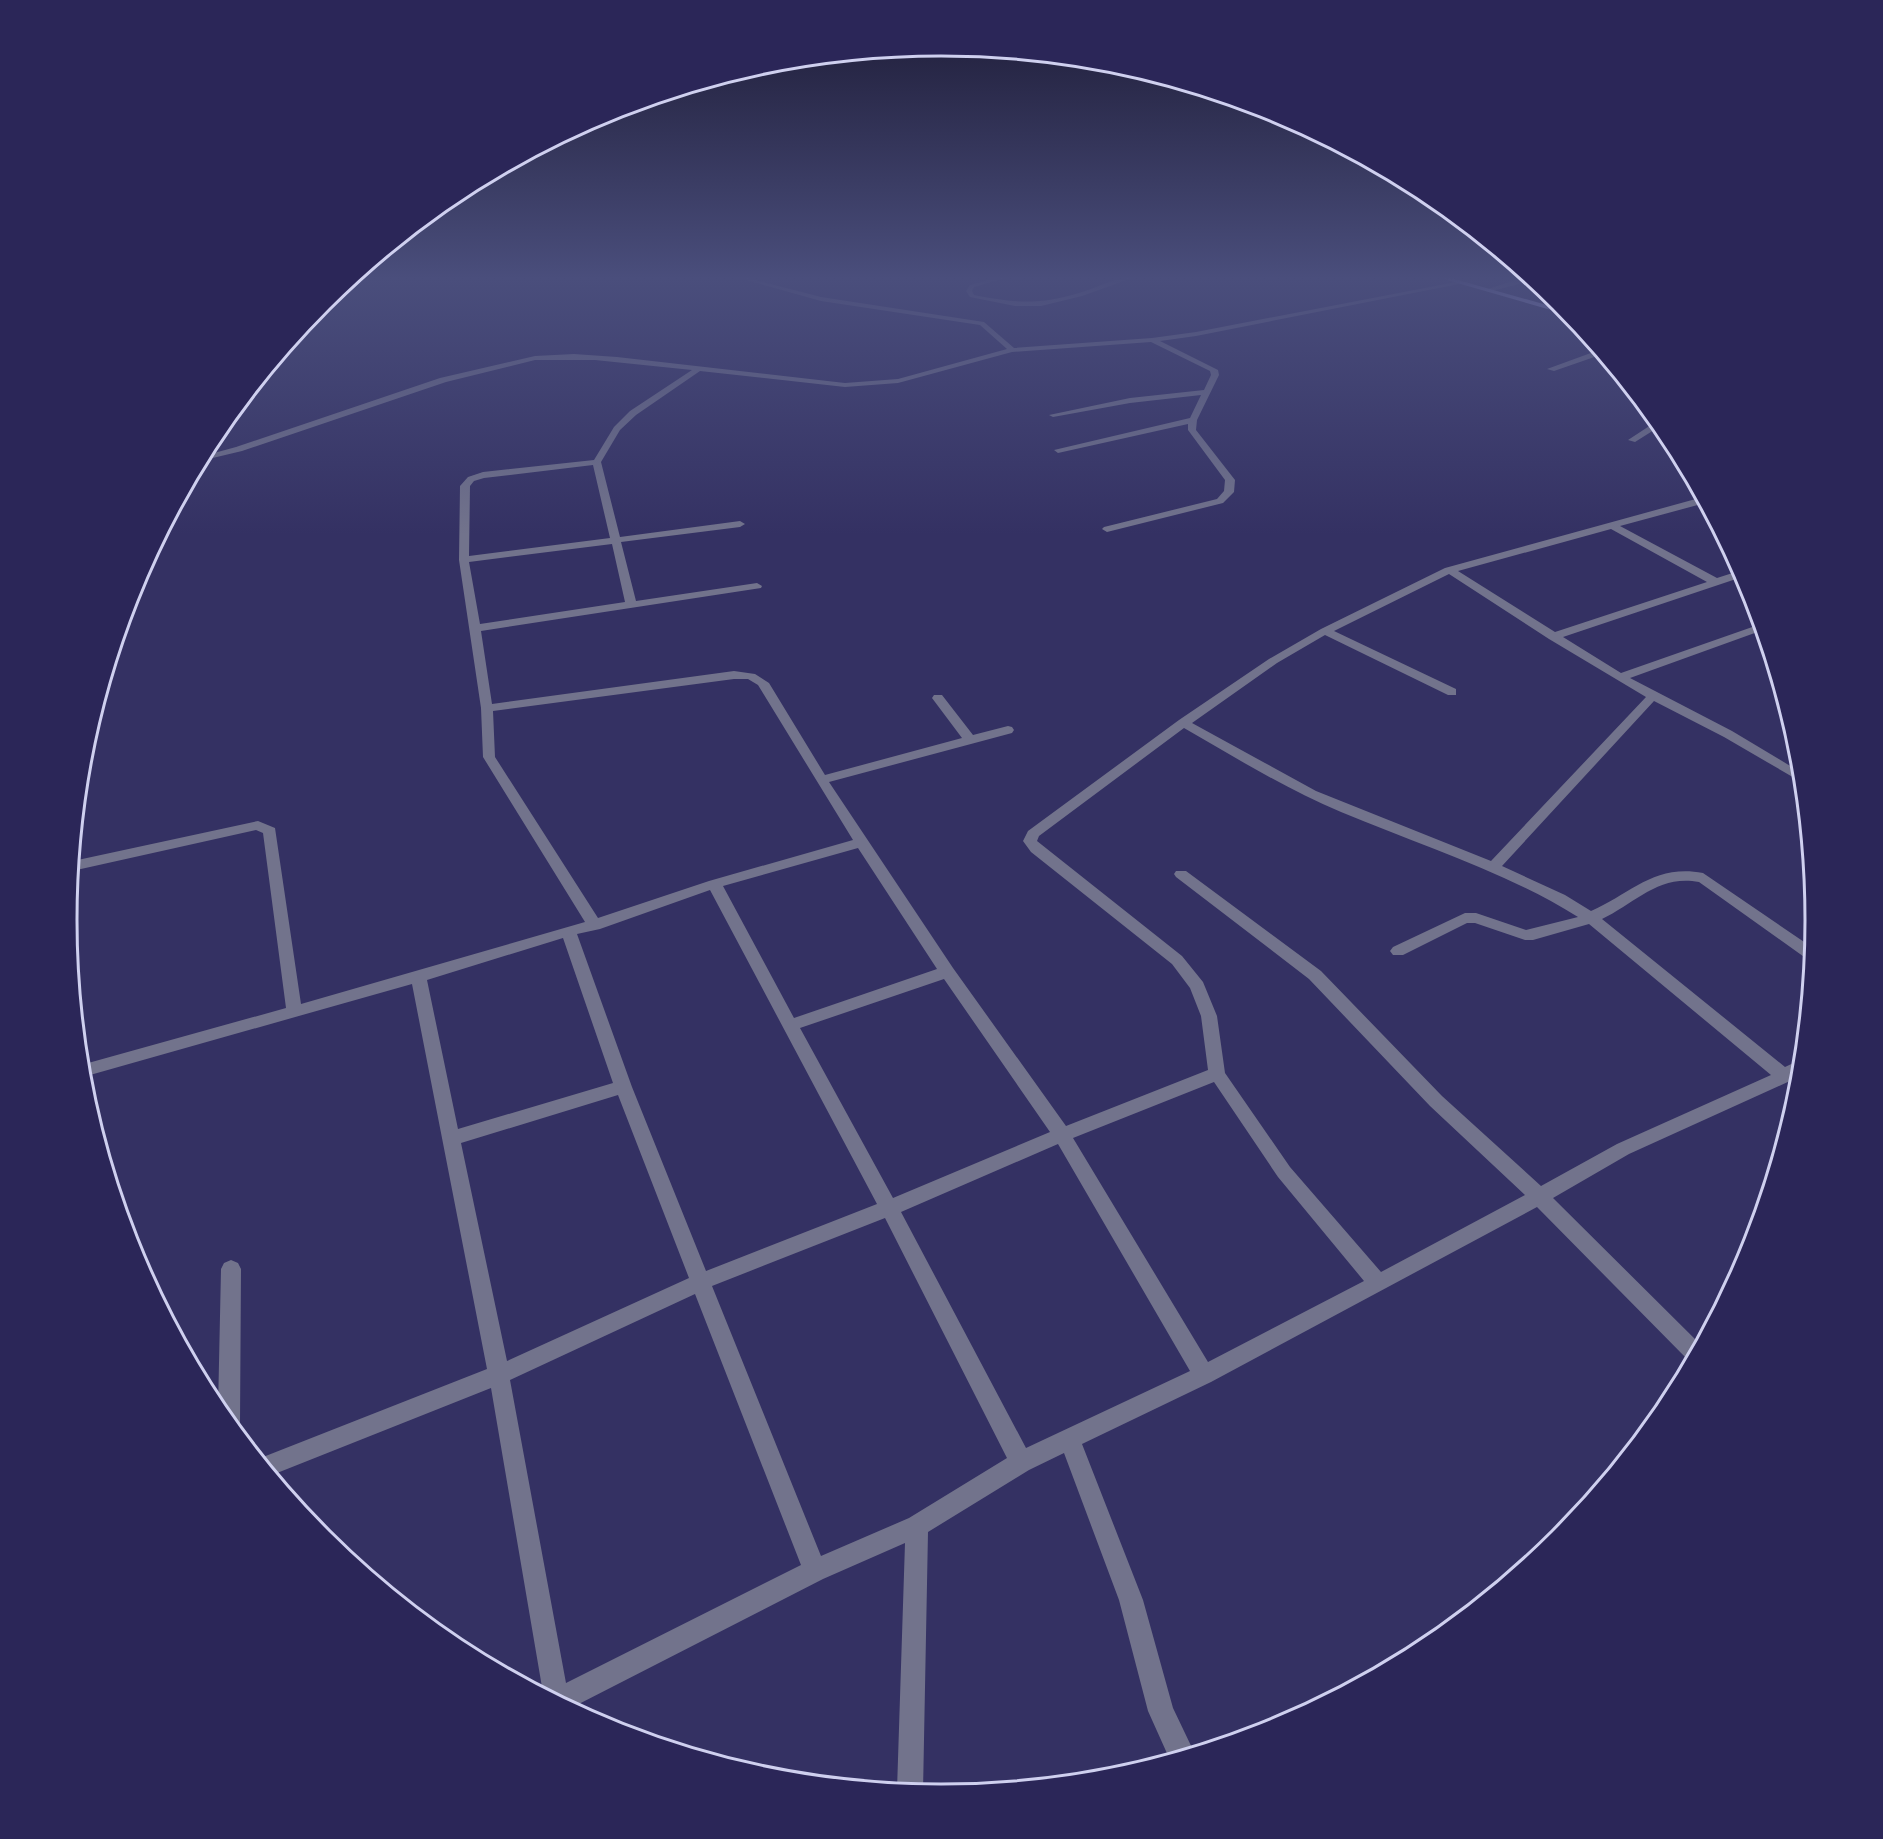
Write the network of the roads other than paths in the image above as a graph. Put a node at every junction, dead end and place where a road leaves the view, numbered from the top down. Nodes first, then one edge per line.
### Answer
1 (511, 364) edge
2 (646, 364) edge
3 (961, 364) edge
4 (1203, 364) edge
5 (1567, 364) edge
6 (699, 369) junction
7 (1551, 369) dead end
8 (1207, 392) junction
9 (1053, 415) dead end
10 (1193, 420) junction
11 (1652, 428) edge
12 (1632, 440) dead end
13 (1058, 450) dead end
14 (213, 456) edge
15 (597, 462) junction
16 (1697, 502) edge
17 (740, 524) dead end
18 (1611, 525) junction
19 (1107, 529) dead end
20 (615, 539) junction
21 (464, 560) junction
22 (1449, 570) junction
23 (1734, 576) edge
24 (1716, 582) junction
25 (757, 586) dead end
26 (631, 603) junction
27 (476, 628) junction
28 (1755, 629) edge
29 (1325, 631) junction
30 (1553, 637) junction
31 (1620, 678) junction
32 (1452, 692) dead end
33 (1652, 697) junction
34 (938, 698) dead end
35 (487, 708) junction
36 (1182, 723) junction
37 (1008, 730) dead end
38 (970, 740) junction
39 (1793, 773) edge
40 (821, 780) junction
41 (862, 842) junction
42 (79, 864) edge
43 (1492, 868) junction
44 (1181, 874) dead end
45 (714, 884) junction
46 (1591, 918) junction
47 (595, 925) junction
48 (568, 931) junction
49 (1804, 950) edge
50 (1398, 951) dead end
51 (947, 972) junction
52 (418, 977) junction
53 (294, 1011) junction
54 (791, 1025) junction
55 (91, 1068) edge
56 (1792, 1071) edge
57 (1216, 1074) junction
58 (1784, 1076) junction
59 (623, 1087) junction
60 (1062, 1136) junction
61 (452, 1138) junction
62 (1539, 1196) junction
63 (889, 1208) junction
64 (231, 1269) dead end
65 (699, 1282) junction
66 (1378, 1283) junction
67 (1691, 1349) edge
68 (499, 1375) junction
69 (1204, 1375) junction
70 (229, 1408) edge
71 (1070, 1438) junction
72 (1021, 1462) junction
73 (272, 1464) edge
74 (917, 1526) junction
75 (815, 1570) junction
76 (555, 1692) edge
77 (565, 1697) edge
78 (1179, 1750) edge
79 (910, 1783) edge

1 - 14 street
2 - 6 street
3 - 6 street
4 - 8 street
5 - 7 street
6 - 15 street
8 - 9 street
8 - 10 street
10 - 13 street
10 - 19 street
11 - 12 street
15 - 20 street
15 - 21 street
16 - 18 street
17 - 20 street
18 - 22 street
18 - 24 street
20 - 21 street
20 - 26 street
21 - 27 street
22 - 29 street
22 - 30 street
23 - 24 street
24 - 30 street
25 - 26 street
26 - 27 street
27 - 35 street
28 - 31 street
29 - 32 street
29 - 36 street
30 - 31 street
31 - 33 street
33 - 39 street
33 - 43 street
34 - 38 street
35 - 40 street
35 - 47 street
36 - 43 street
36 - 57 street
37 - 38 street
38 - 40 street
40 - 41 street
41 - 45 street
41 - 51 street
42 - 53 street
43 - 46 street
44 - 62 street
45 - 47 street
45 - 54 street
46 - 49 street
46 - 50 street
46 - 58 street
47 - 48 street
48 - 52 street
48 - 59 street
51 - 54 street
51 - 60 street
52 - 53 street
52 - 61 street
53 - 55 street
54 - 63 street
56 - 58 street
57 - 60 street
57 - 66 street
58 - 62 street
59 - 61 street
59 - 65 street
60 - 63 street
60 - 69 street
61 - 68 street
62 - 66 street
62 - 67 street
63 - 65 street
63 - 72 street
64 - 70 street
65 - 68 street
65 - 75 street
66 - 69 street
68 - 73 street
68 - 76 street
69 - 71 street
71 - 72 street
71 - 78 street
72 - 74 street
74 - 75 street
74 - 79 street
75 - 77 street

